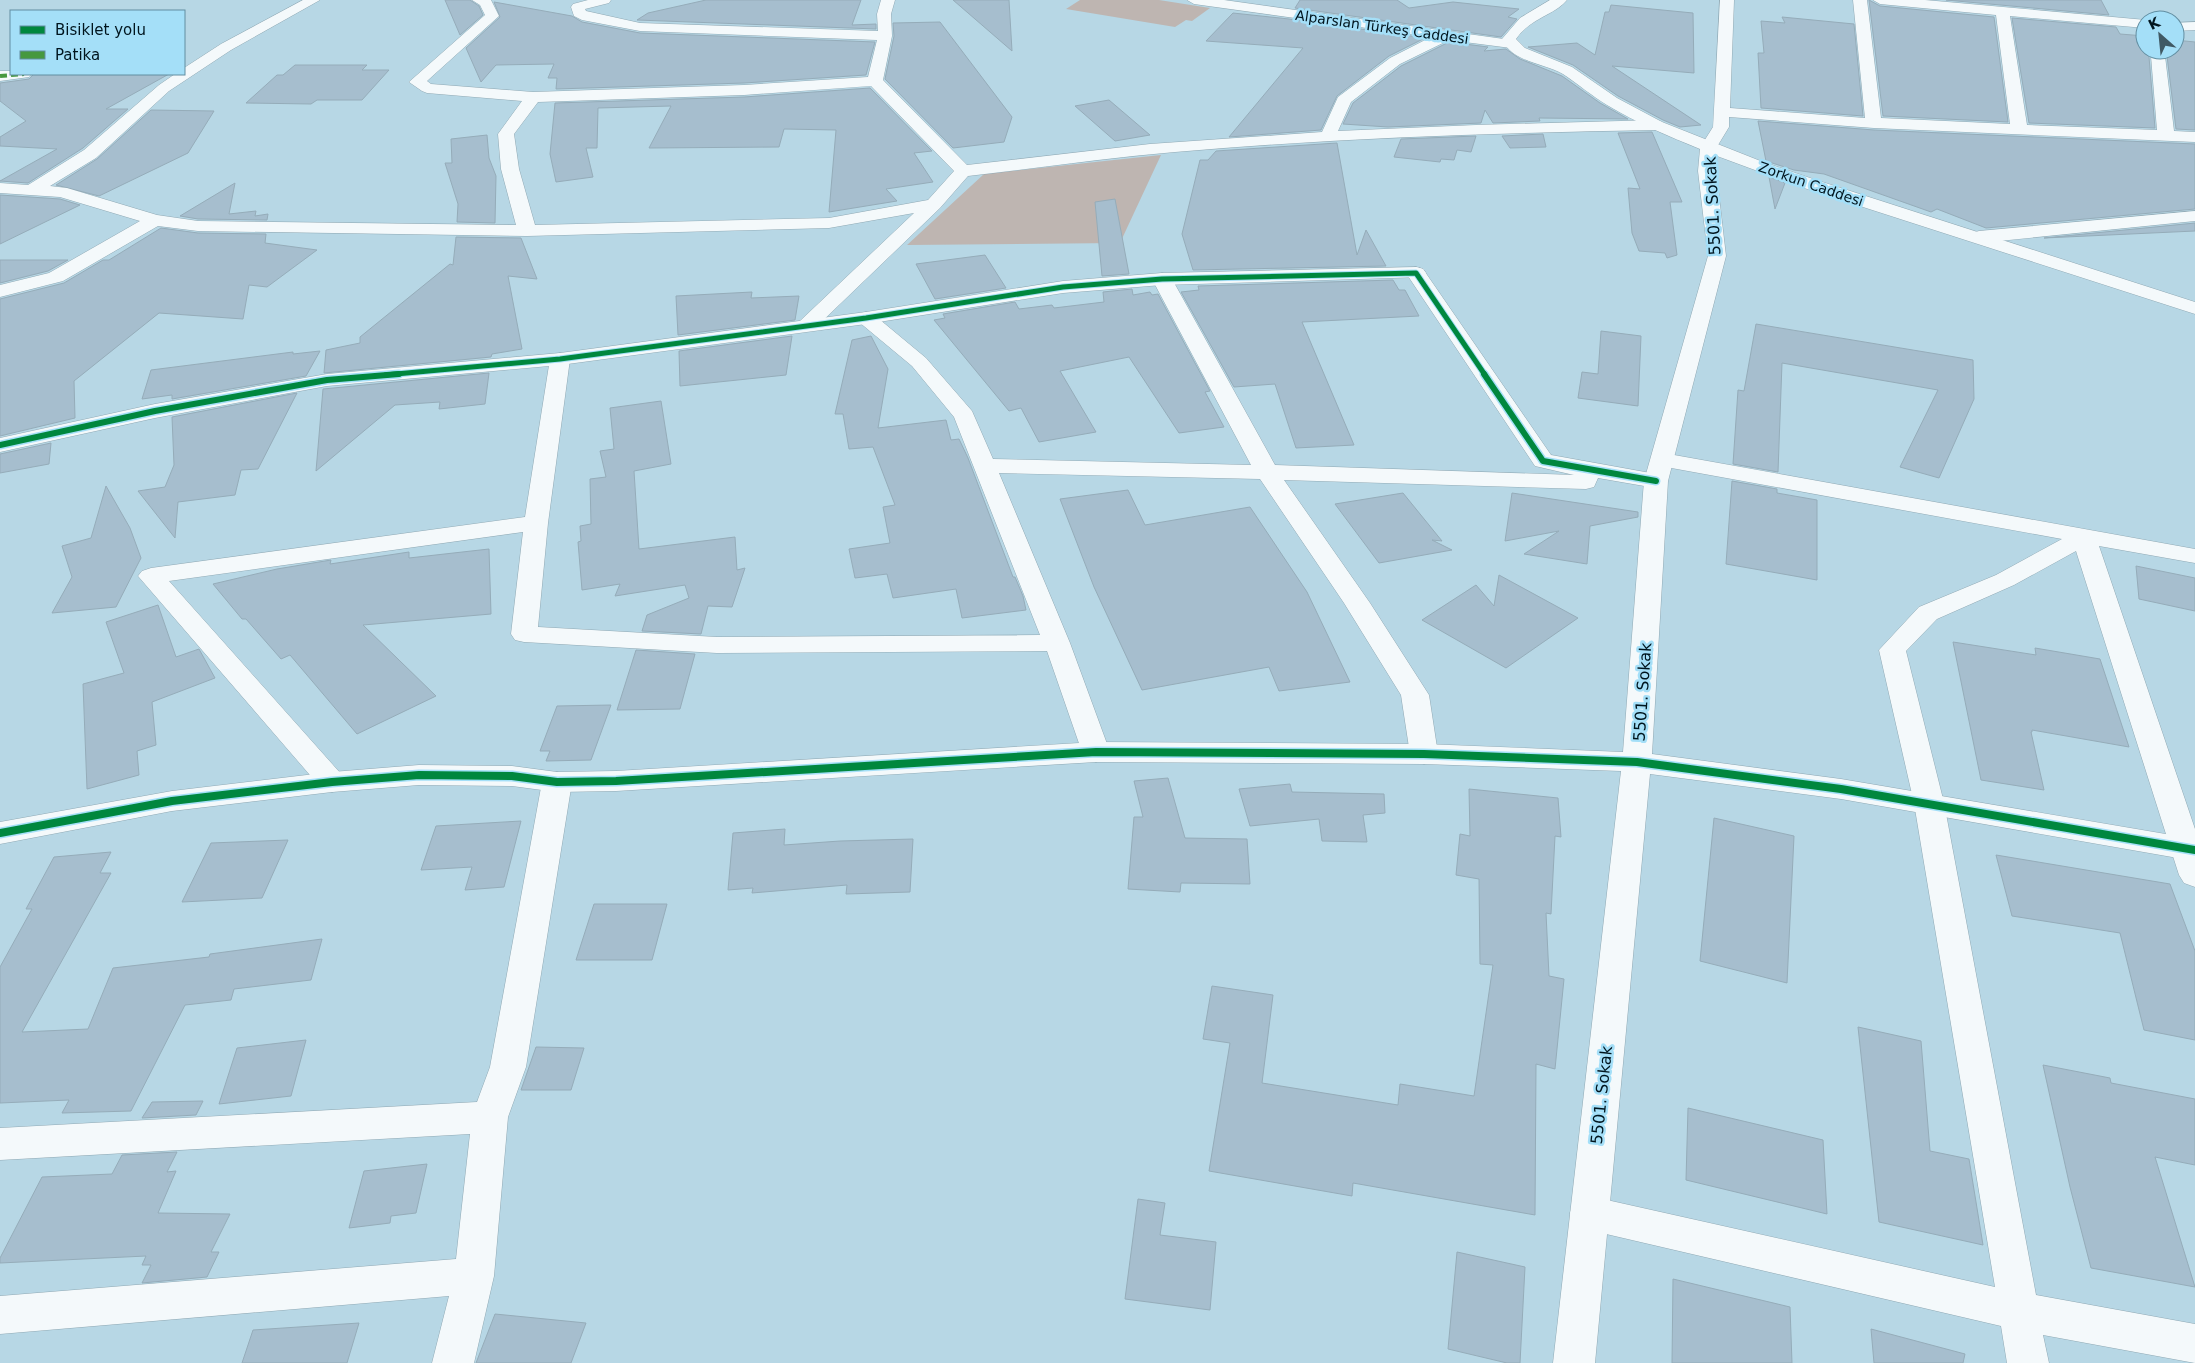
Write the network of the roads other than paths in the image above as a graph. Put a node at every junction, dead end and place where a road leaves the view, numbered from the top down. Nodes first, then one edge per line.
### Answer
1 (313, 0) edge
2 (479, 0) edge
3 (604, 0) edge
4 (888, 0) edge
5 (1194, 0) edge
6 (1560, 0) edge
7 (1727, 0) edge
8 (1860, 0) edge
9 (1880, 0) edge
10 (2002, 11) junction
11 (2135, 24) edge
12 (884, 36) junction
13 (1445, 36) junction
14 (1511, 44) junction
15 (2158, 60) edge
16 (185, 74) edge
17 (184, 75) edge
18 (875, 81) junction
19 (533, 97) junction
20 (1722, 112) junction
21 (1874, 122) junction
22 (1656, 125) junction
23 (2018, 128) junction
24 (2166, 135) junction
25 (1328, 136) junction
26 (2195, 138) edge
27 (1710, 146) junction
28 (963, 170) junction
29 (0, 188) edge
30 (31, 190) junction
31 (934, 204) junction
32 (2195, 216) edge
33 (155, 220) junction
34 (527, 231) junction
35 (1979, 237) junction
36 (1162, 279) junction
37 (0, 291) edge
38 (2195, 308) edge
39 (866, 318) junction
40 (808, 325) junction
41 (560, 359) junction
42 (0, 444) edge
43 (984, 466) junction
44 (1586, 469) junction
45 (1660, 470) junction
46 (1267, 472) junction
47 (536, 523) junction
48 (2084, 537) junction
49 (2195, 556) edge
50 (1057, 643) junction
51 (1096, 752) junction
52 (1424, 754) junction
53 (1637, 762) junction
54 (332, 782) junction
55 (557, 782) junction
56 (1929, 803) junction
57 (0, 833) edge
58 (2192, 858) edge
59 (490, 1117) junction
60 (0, 1144) edge
61 (1589, 1212) junction
62 (474, 1276) junction
63 (2019, 1311) junction
64 (0, 1315) edge
65 (2195, 1344) edge
66 (453, 1363) edge
67 (1574, 1363) edge
68 (2028, 1363) edge

1 - 16 street
2 - 19 street
3 - 12 street
4 - 12 street
5 - 13 street, Alparslan Türkeş Caddesi
6 - 14 street
7 - 20 street
8 - 21 street
9 - 10 street
10 - 11 street
10 - 23 street
12 - 18 street
13 - 14 street, Alparslan Türkeş Caddesi
13 - 25 street
14 - 22 street, Zorkun Caddesi
15 - 24 street
17 - 30 street
18 - 19 street
18 - 28 street
19 - 34 street
20 - 21 street
20 - 27 street
21 - 23 street
22 - 25 street
22 - 27 street, Zorkun Caddesi
23 - 24 street
24 - 26 street
25 - 28 street
27 - 35 street, Zorkun Caddesi
27 - 45 street, 5501. Sokak
28 - 31 street
29 - 30 street
30 - 33 street
31 - 34 street
31 - 40 street
32 - 35 street
33 - 34 street
33 - 37 street
35 - 38 street, Zorkun Caddesi
36 - 39 street
36 - 44 street
36 - 46 street
39 - 40 street
39 - 43 street
40 - 41 street
41 - 42 street
41 - 47 street
43 - 46 street
43 - 50 street
44 - 45 street
44 - 46 street
45 - 48 street
45 - 53 street, 5501. Sokak
46 - 52 street
47 - 50 street
47 - 54 street
48 - 49 street
48 - 56 street
48 - 58 street
50 - 51 street
51 - 52 street
51 - 55 street
52 - 53 street
53 - 56 street
53 - 61 street, 5501. Sokak
54 - 55 street
54 - 57 street
55 - 59 street
56 - 58 street
56 - 63 street
59 - 60 street
59 - 62 street
61 - 63 street
61 - 67 street, 5501. Sokak
62 - 64 street
62 - 66 street
63 - 65 street
63 - 68 street

